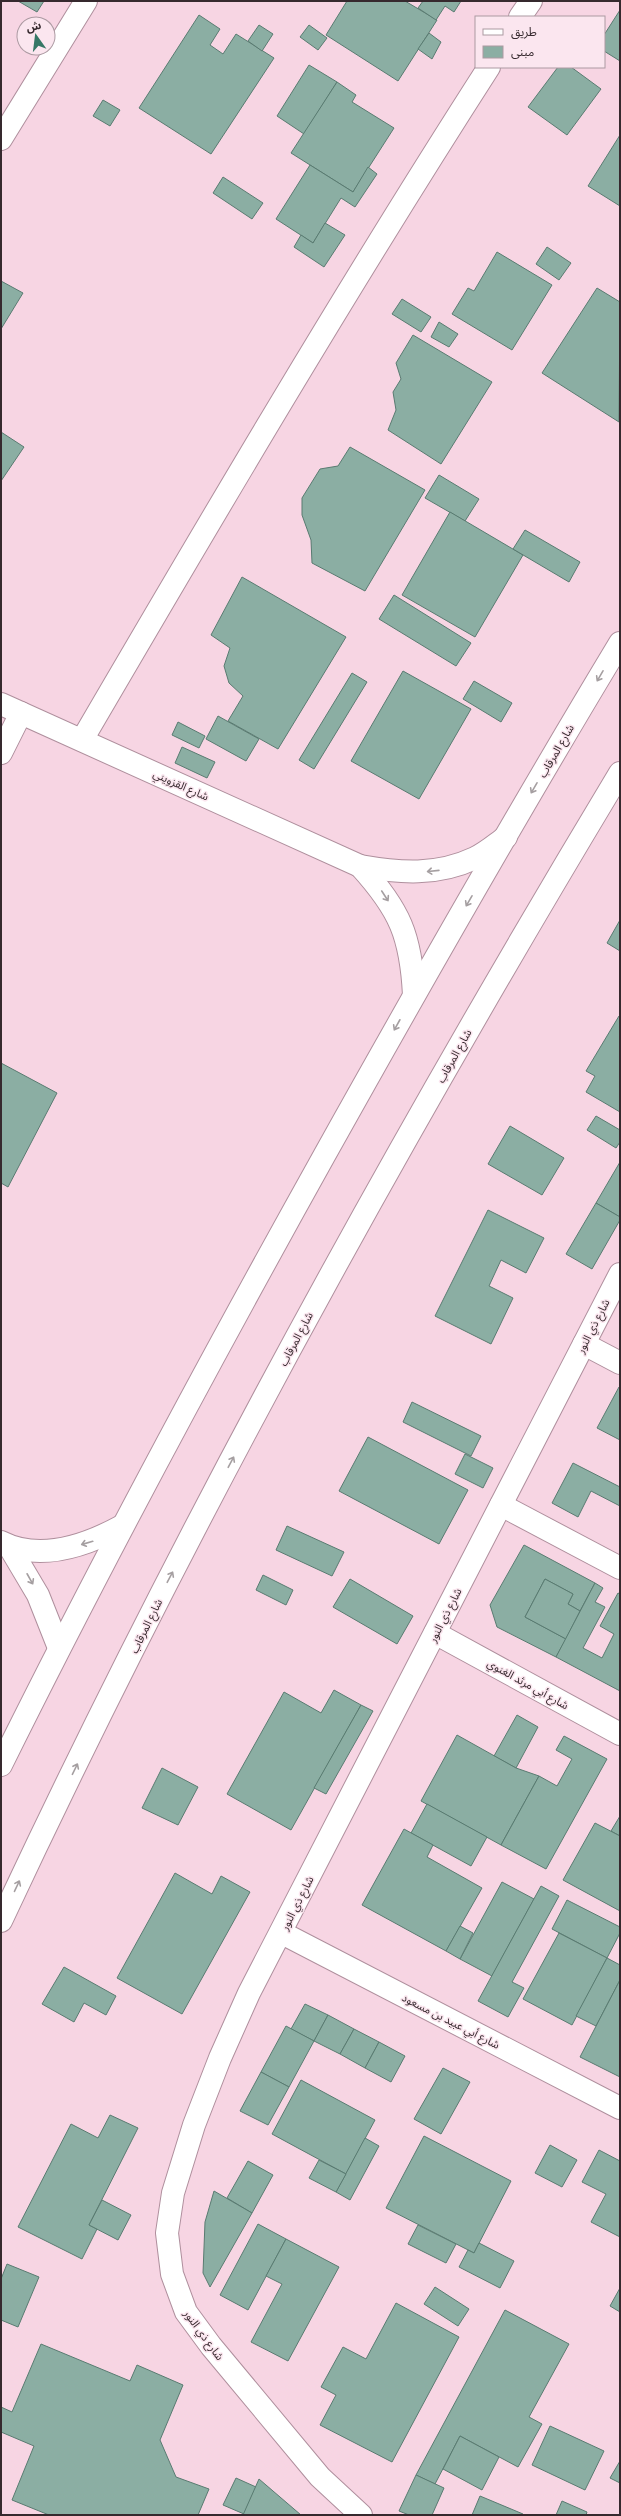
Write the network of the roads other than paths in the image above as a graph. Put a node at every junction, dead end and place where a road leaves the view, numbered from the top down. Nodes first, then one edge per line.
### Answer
1 (86, 1) edge
2 (531, 1) edge
3 (521, 16) edge
4 (488, 68) edge
5 (1, 139) edge
6 (620, 643) edge
7 (1, 704) edge
8 (21, 713) junction
9 (82, 740) junction
10 (1, 753) edge
11 (620, 772) edge
12 (506, 837) junction
13 (360, 866) junction
14 (414, 995) junction
15 (620, 1274) edge
16 (584, 1344) junction
17 (620, 1363) edge
18 (501, 1505) junction
19 (122, 1526) junction
20 (5, 1544) edge
21 (620, 1568) edge
22 (435, 1633) junction
23 (59, 1648) junction
24 (620, 1734) edge
25 (1, 1766) edge
26 (1, 1921) edge
27 (282, 1933) junction
28 (620, 2108) edge
29 (361, 2515) edge

1 - 5 street
2 - 3 street
4 - 9 street
6 -> 12 street, شارع المرقاب
7 - 8 street, شارع القزويني
8 - 9 street, شارع القزويني
8 - 10 street
9 - 13 street, شارع القزويني
26 -> 11 street, شارع المرقاب
12 -> 13 street, شارع القزويني
12 -> 14 street, شارع المرقاب
13 -> 14 street, شارع القزويني
14 -> 19 street, شارع المرقاب
15 - 16 street, شارع ذي النور
16 - 17 street
16 - 18 street, شارع ذي النور
18 - 21 street
18 - 22 street, شارع ذي النور
19 -> 20 street
19 - 23 street, شارع المرقاب
20 -> 23 street
22 - 24 street, شارع أبي مرثد الغنوي
22 - 27 street, شارع ذي النور
23 - 25 street, شارع المرقاب
27 - 28 street, شارع أبي عبيد بن مسعود
27 - 29 street, شارع ذي النور

